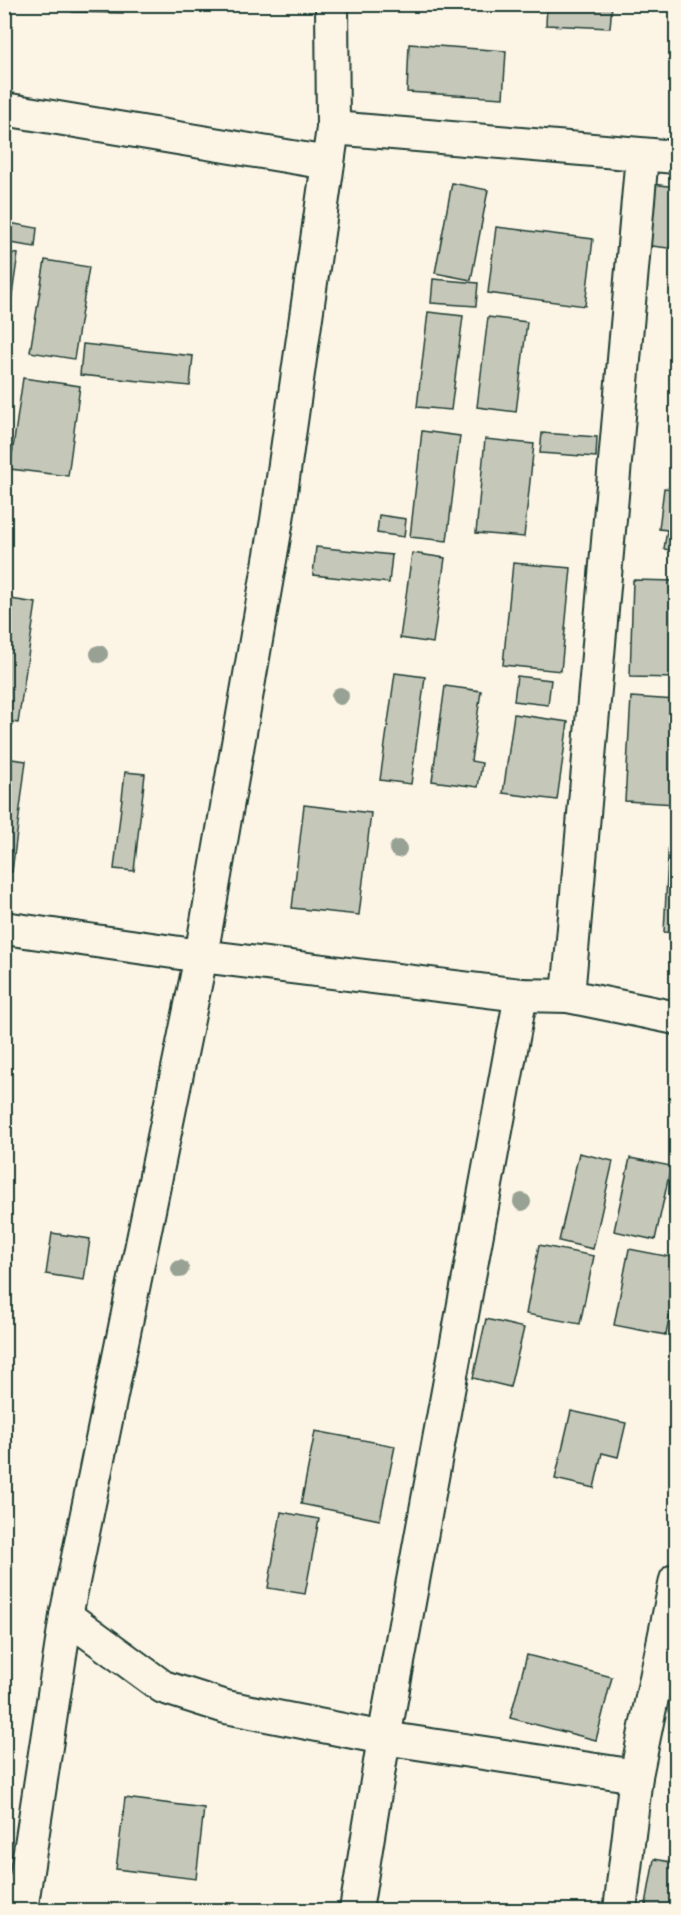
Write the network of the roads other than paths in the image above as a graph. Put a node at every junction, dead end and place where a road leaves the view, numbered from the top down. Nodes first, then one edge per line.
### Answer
1 (332, 4) edge
2 (4, 109) edge
3 (333, 128) junction
4 (642, 155) junction
5 (676, 157) edge
6 (328, 163) junction
7 (4, 928) edge
8 (201, 956) junction
9 (521, 995) junction
10 (568, 996) junction
11 (676, 1018) edge
12 (676, 1580) edge
13 (66, 1616) junction
14 (384, 1738) junction
15 (636, 1776) junction
16 (21, 1911) edge
17 (356, 1911) edge
18 (620, 1911) edge

1 - 3 street
2 - 6 street
3 - 4 street
3 - 6 street
4 - 5 street
4 - 10 street
6 - 8 street
7 - 8 street
8 - 9 street
8 - 13 street
9 - 10 street
9 - 14 street
10 - 11 street
12 - 15 street
13 - 14 street
13 - 16 street
14 - 15 street
14 - 17 street
15 - 18 street

